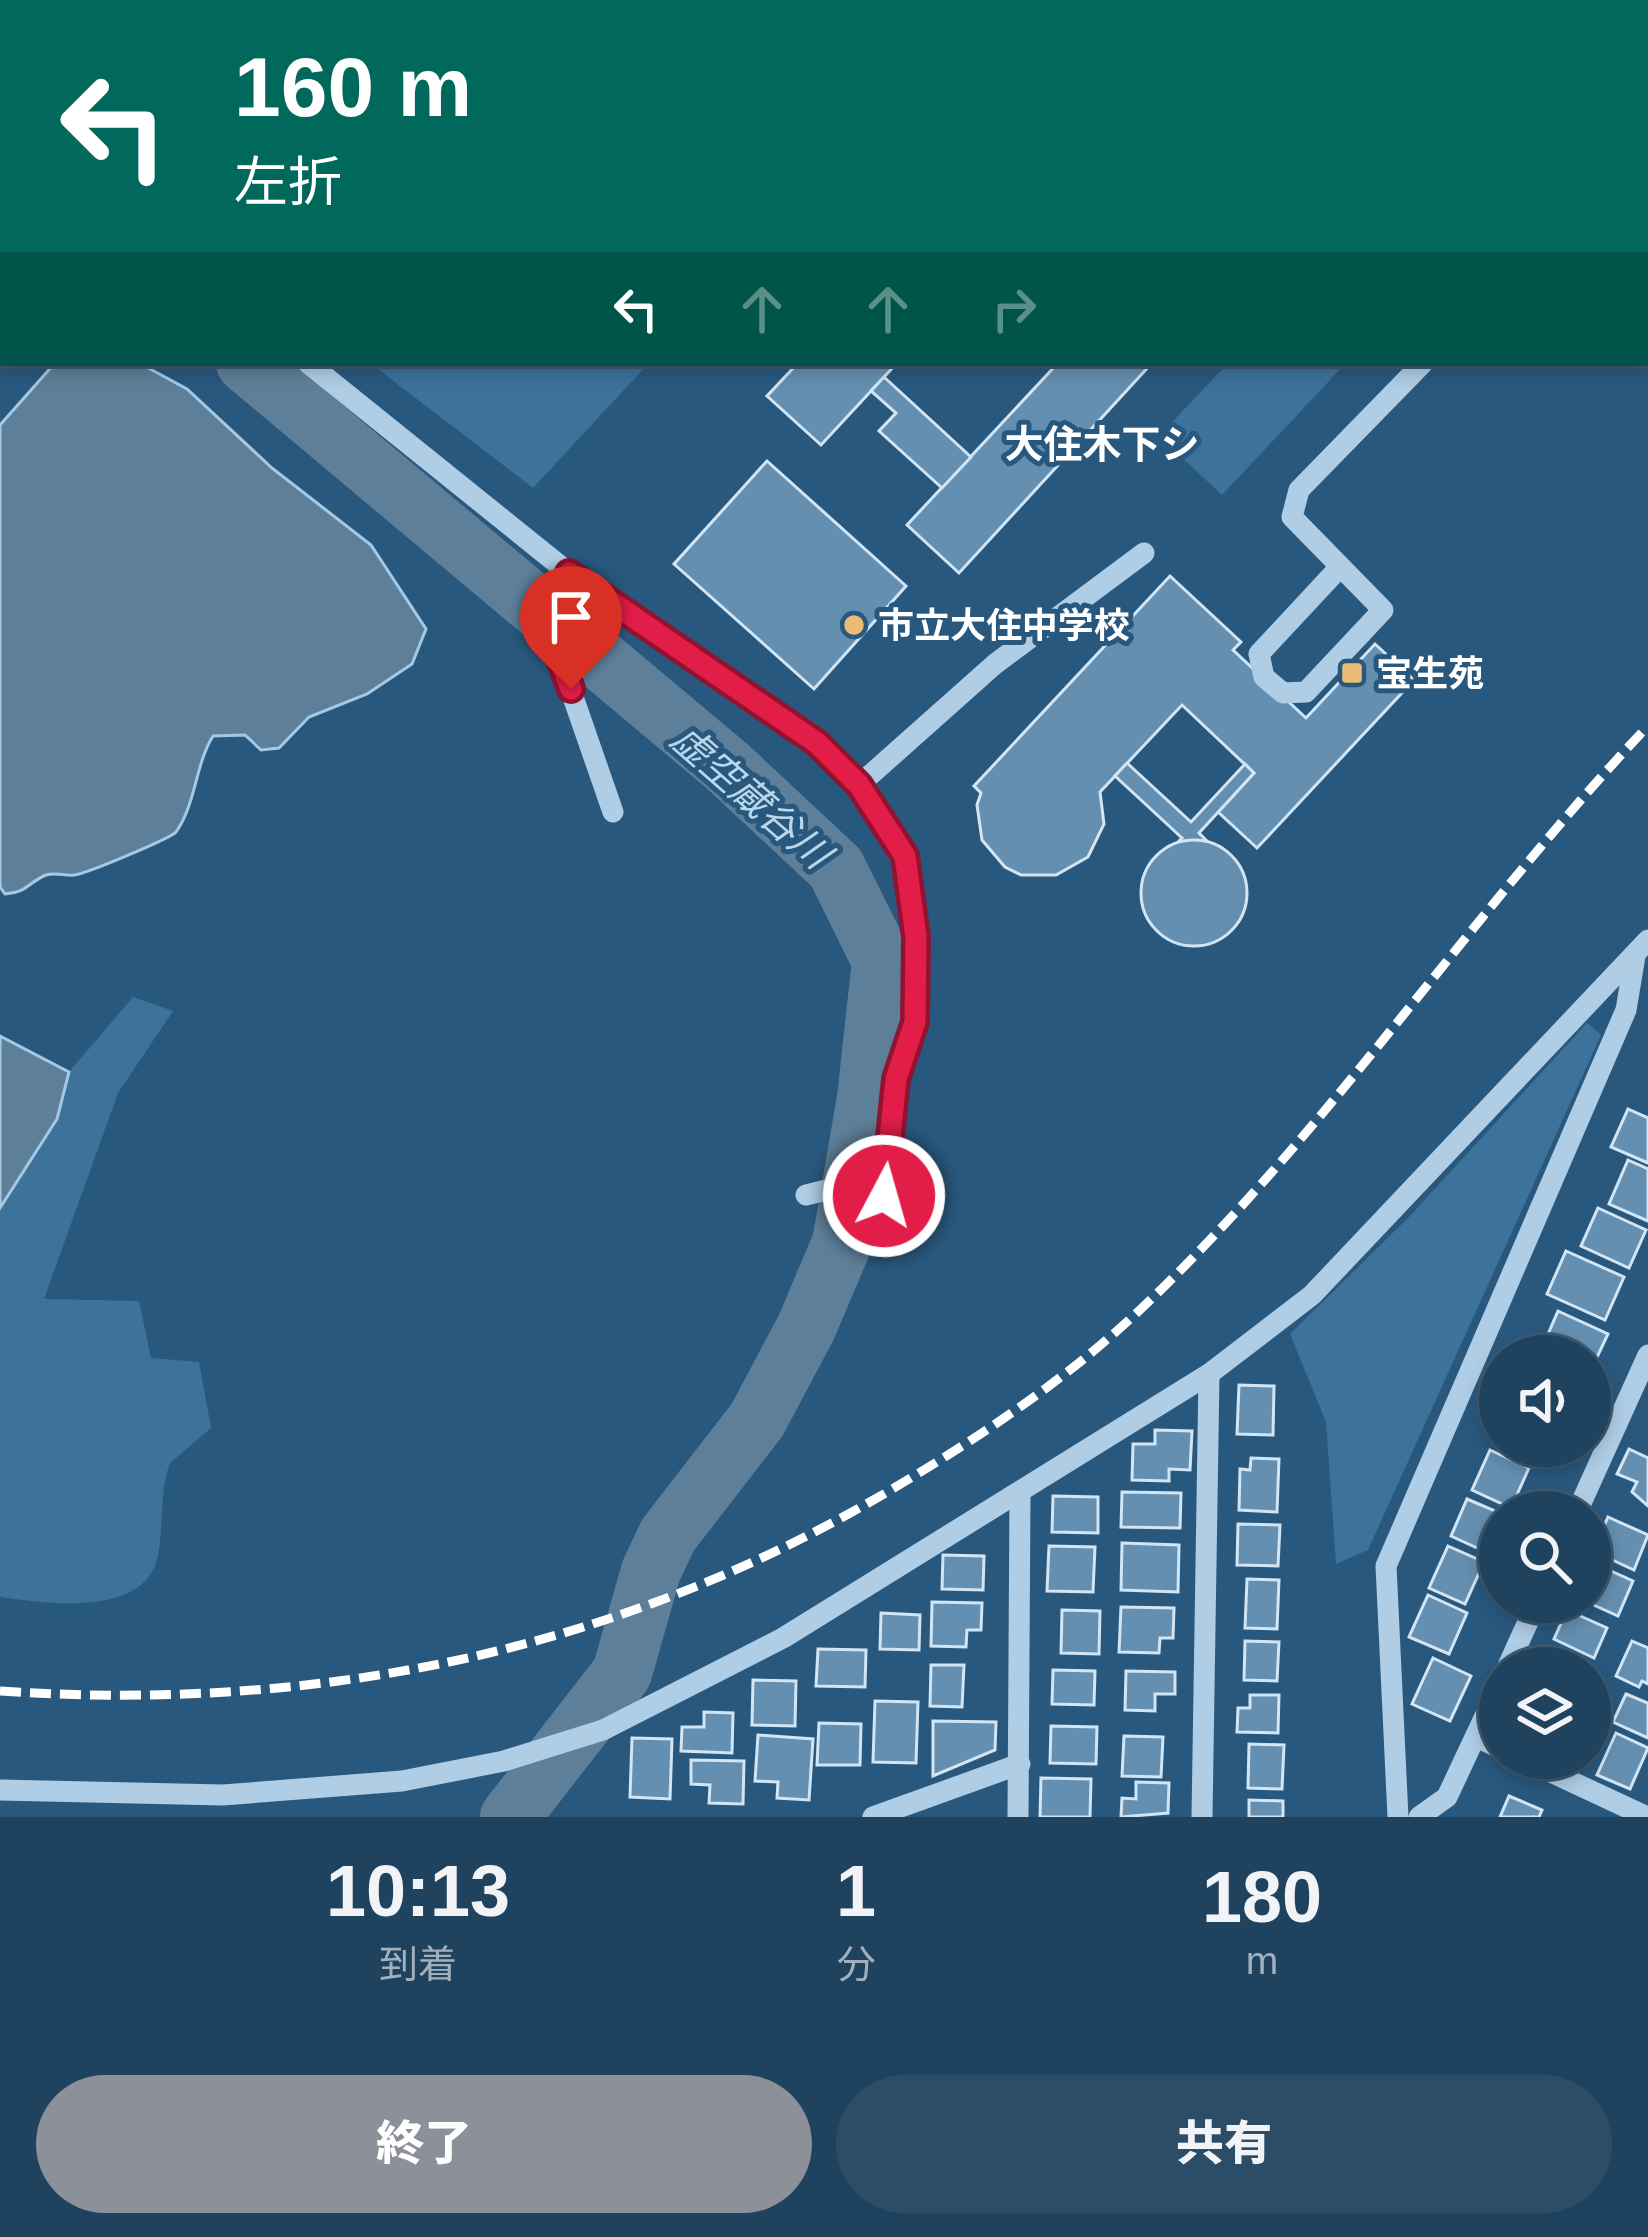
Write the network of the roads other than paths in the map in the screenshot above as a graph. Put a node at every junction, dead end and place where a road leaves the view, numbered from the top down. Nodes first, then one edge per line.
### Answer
1 (312, 366) edge
2 (1421, 366) edge
3 (1144, 553) dead end
4 (1339, 568) junction
5 (569, 573) junction
6 (859, 785) junction
7 (613, 812) dead end
8 (1641, 948) edge
9 (806, 1196) dead end
10 (1648, 1355) edge
11 (1209, 1375) junction
12 (1586, 1491) edge
13 (1020, 1493) junction
14 (1479, 1730) edge
15 (1476, 1737) junction
16 (1479, 1738) edge
17 (1020, 1764) junction
18 (1566, 1779) edge
19 (0, 1790) edge
20 (872, 1817) edge
21 (1018, 1817) edge
22 (1202, 1817) edge
23 (1398, 1817) edge
24 (1419, 1817) edge
25 (1647, 1817) edge

1 - 5 street
2 - 4 street
3 - 6 street
4 - 4 street
5 - 6 street
5 - 7 street
6 - 9 street
8 - 11 street
8 - 23 street
10 - 12 street
11 - 13 street
11 - 22 street
13 - 17 street
13 - 19 street
14 - 15 street
15 - 16 street
15 - 24 street
17 - 20 street
17 - 21 street
18 - 25 street

